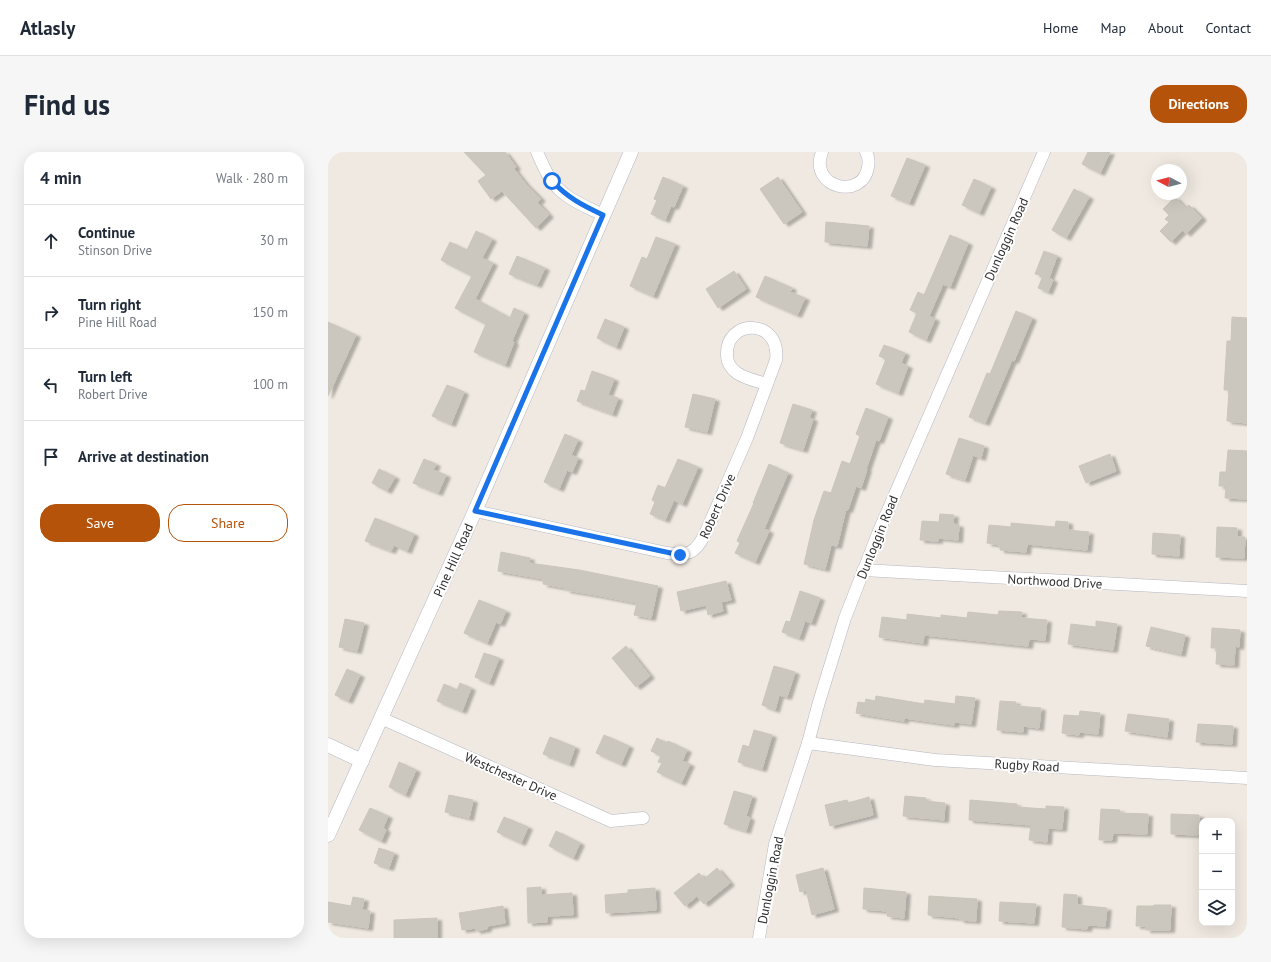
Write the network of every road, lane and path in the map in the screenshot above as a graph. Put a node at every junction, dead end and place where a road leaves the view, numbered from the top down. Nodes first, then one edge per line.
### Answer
1 (536, 152) edge
2 (631, 152) edge
3 (822, 152) edge
4 (866, 152) edge
5 (1044, 152) edge
6 (603, 215) junction
7 (766, 384) junction
8 (475, 511) junction
9 (863, 570) junction
10 (1247, 591) edge
11 (381, 718) junction
12 (808, 743) junction
13 (328, 745) edge
14 (362, 761) junction
15 (1247, 778) edge
16 (643, 818) dead end
17 (328, 835) edge
18 (760, 938) edge

1 - 6 street
2 - 6 street, Pine Hill Road
3 - 4 street
5 - 9 street, Dunloggin Road
6 - 8 street, Pine Hill Road
7 - 7 street, Robert Drive
7 - 8 street, Robert Drive
8 - 11 street, Pine Hill Road
9 - 10 street, Northwood Drive
9 - 12 street, Dunloggin Road
11 - 14 street, Pine Hill Road
11 - 16 street, Westchester Drive
12 - 15 street, Rugby Road
12 - 18 street, Dunloggin Road
13 - 14 street
14 - 17 street, Pine Hill Road

